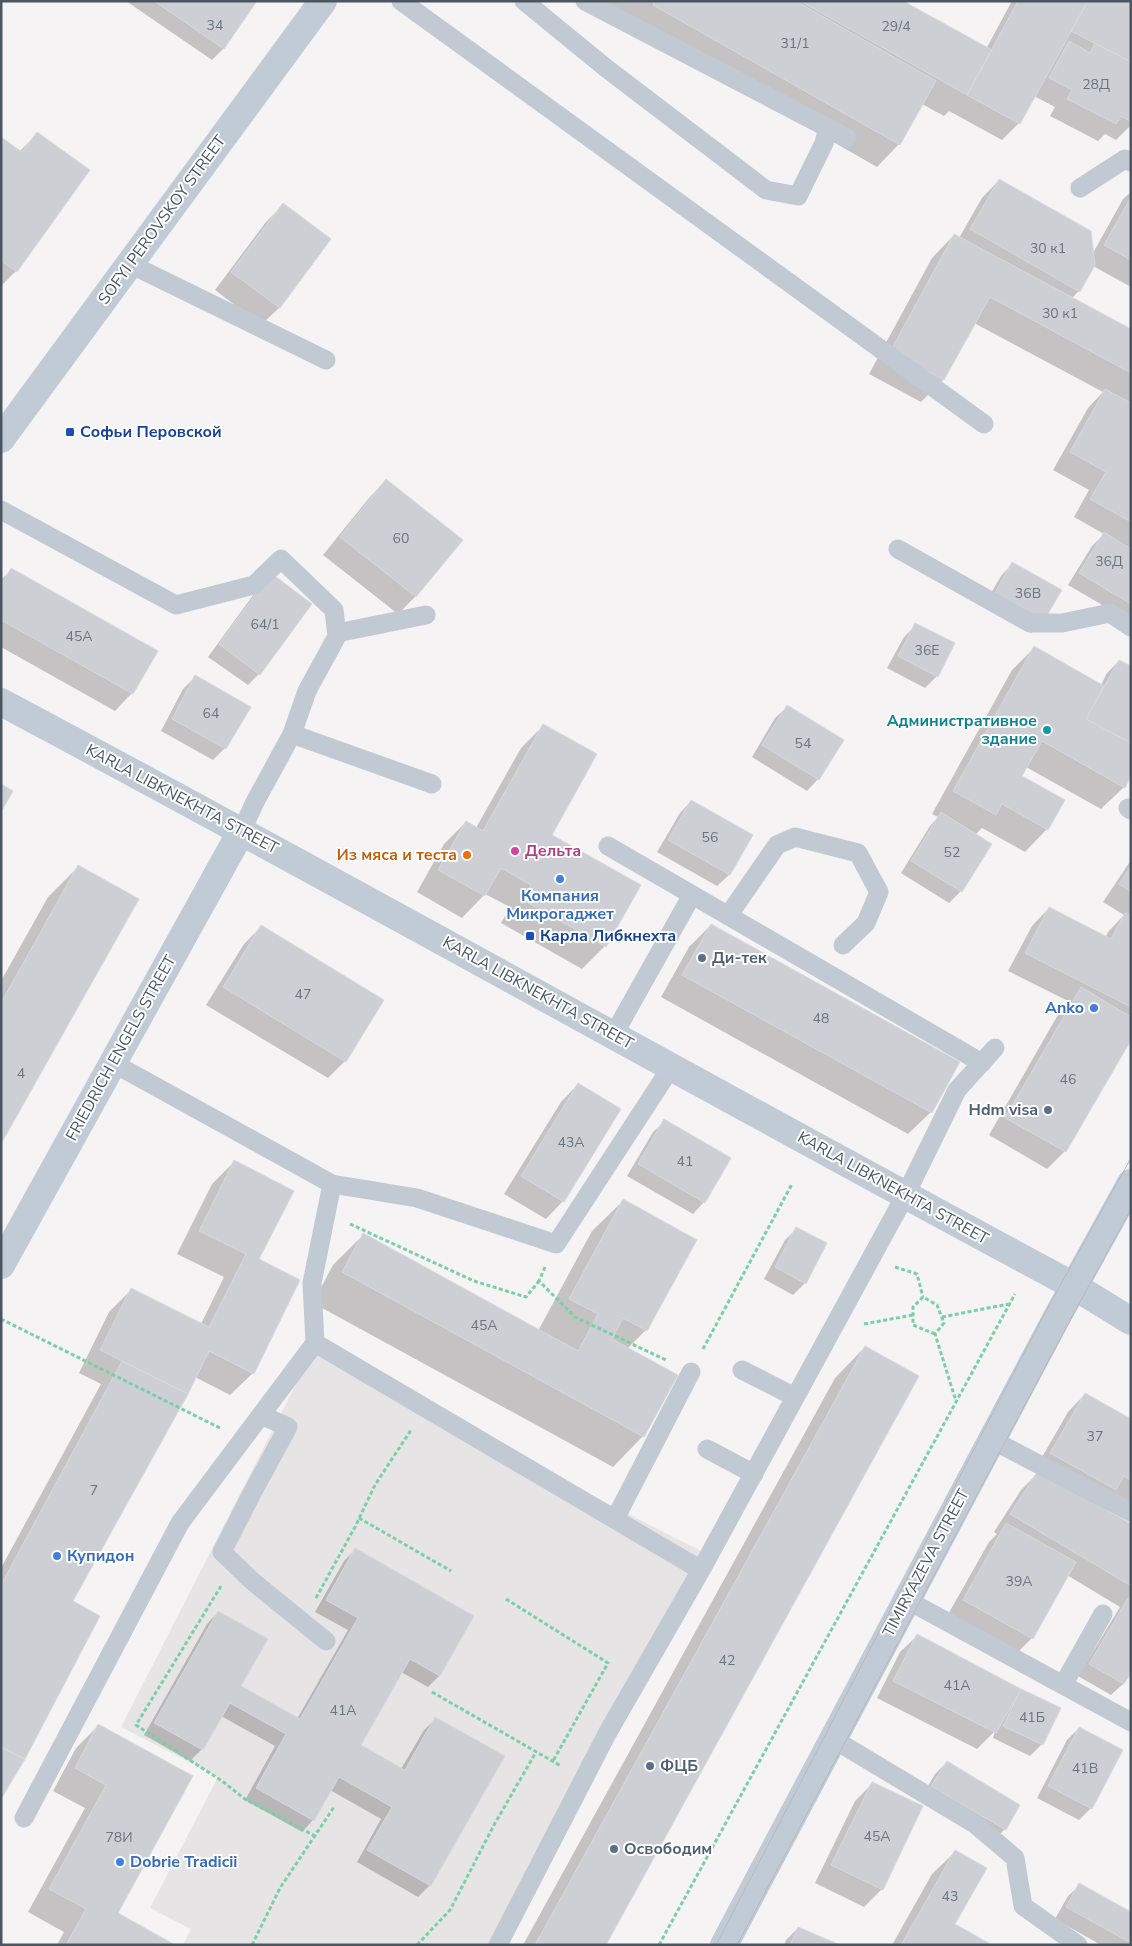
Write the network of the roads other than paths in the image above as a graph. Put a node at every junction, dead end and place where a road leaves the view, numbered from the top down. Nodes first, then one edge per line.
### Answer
1 (323, 1) edge
2 (401, 1) edge
3 (524, 1) edge
4 (585, 1) edge
5 (828, 128) junction
6 (847, 138) dead end
7 (1131, 162) edge
8 (1080, 188) dead end
9 (130, 264) junction
10 (326, 360) dead end
11 (984, 424) dead end
12 (1, 439) edge
13 (1, 510) edge
14 (898, 549) dead end
15 (426, 615) dead end
16 (1131, 627) edge
17 (337, 633) junction
18 (1, 702) edge
19 (292, 734) junction
20 (432, 784) dead end
21 (242, 830) junction
22 (608, 846) dead end
23 (692, 895) junction
24 (728, 916) junction
25 (843, 945) dead end
26 (614, 1034) junction
27 (996, 1048) dead end
28 (113, 1063) junction
29 (982, 1063) junction
30 (672, 1066) junction
31 (1131, 1183) edge
32 (332, 1184) junction
33 (906, 1194) junction
34 (1, 1265) edge
35 (1074, 1286) junction
36 (1131, 1321) edge
37 (315, 1343) junction
38 (742, 1370) dead end
39 (691, 1372) road end
40 (795, 1397) junction
41 (262, 1415) junction
42 (992, 1440) junction
43 (706, 1449) dead end
44 (754, 1474) junction
45 (1131, 1512) edge
46 (615, 1519) junction
47 (701, 1570) junction
48 (907, 1600) junction
49 (1103, 1614) dead end
50 (326, 1641) dead end
51 (1063, 1685) junction
52 (1131, 1722) edge
53 (833, 1739) junction
54 (24, 1818) dead end
55 (498, 1945) edge
56 (724, 1945) edge
57 (1078, 1945) edge

1 - 9 street, SOFYI PEROVSKOY STREET
2 - 11 lane
3 - 5 lane
4 - 5 lane
5 - 6 lane
7 - 8 lane
9 - 10 lane
9 - 12 street, SOFYI PEROVSKOY STREET
13 - 17 lane
14 - 16 lane
15 - 17 lane
17 - 19 lane
18 - 21 street, KARLA LIBKNEKHTA STREET
19 - 20 lane
19 - 21 lane
21 - 26 street, KARLA LIBKNEKHTA STREET
21 - 28 street, FRIEDRICH ENGELS STREET
22 - 23 lane
23 - 24 lane
23 - 26 lane
24 - 25 lane
24 - 29 lane
26 - 30 street, KARLA LIBKNEKHTA STREET
27 - 29 lane
28 - 32 lane
28 - 34 street, FRIEDRICH ENGELS STREET
29 - 33 lane
30 - 32 lane
30 - 33 street, KARLA LIBKNEKHTA STREET
31 - 35 street, TIMIRYAZEVA STREET
32 - 37 lane
33 - 35 street, KARLA LIBKNEKHTA STREET
33 - 40 lane
35 - 36 street, KARLA LIBKNEKHTA STREET
35 - 42 street, TIMIRYAZEVA STREET
37 - 41 lane
37 - 46 lane
38 - 40 lane
39 - 46 lane
40 - 44 lane
41 - 50 lane
41 - 54 lane
42 - 45 lane
42 - 48 street, TIMIRYAZEVA STREET
43 - 44 lane
44 - 47 lane
46 - 47 lane
47 - 55 lane
48 - 51 lane
48 - 53 street, TIMIRYAZEVA STREET
49 - 51 lane
51 - 52 lane
53 - 56 street, TIMIRYAZEVA STREET
53 - 57 lane

